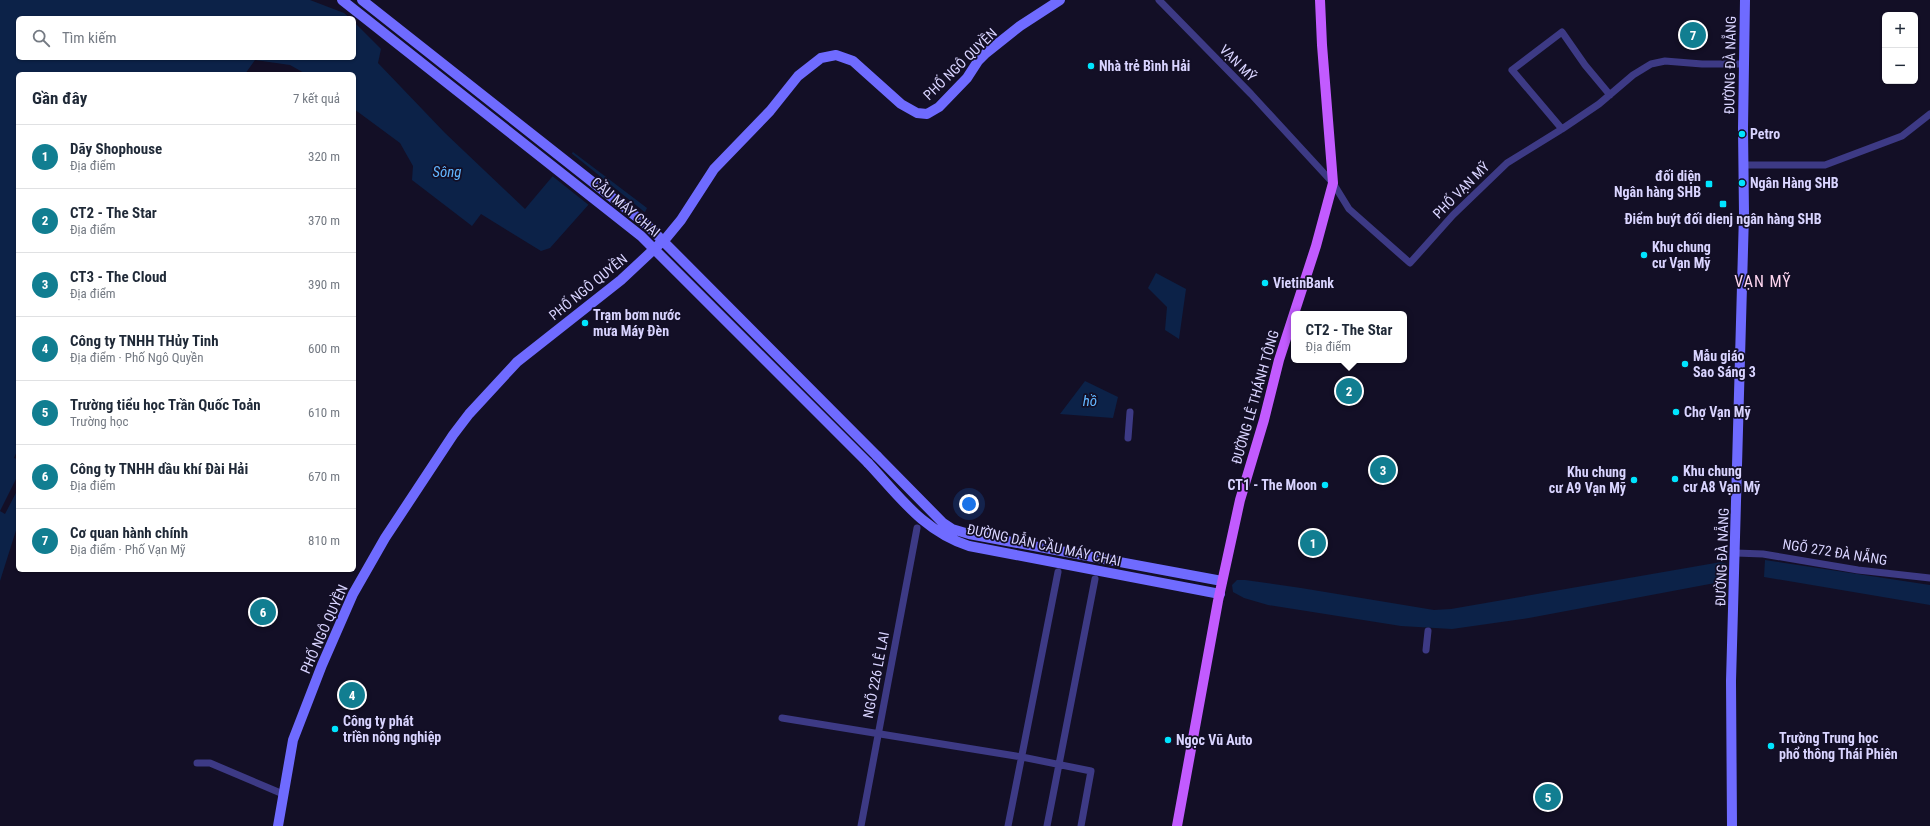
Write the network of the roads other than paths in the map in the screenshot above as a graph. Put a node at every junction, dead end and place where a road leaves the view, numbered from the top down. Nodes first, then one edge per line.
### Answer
1 (342, 0) edge
2 (362, 0) edge
3 (1060, 0) edge
4 (1159, 0) edge
5 (1320, 0) edge
6 (1745, 0) edge
7 (1744, 64) junction
8 (1252, 94) joint
9 (1610, 95) junction
10 (1930, 114) edge
11 (1562, 129) junction
12 (1743, 165) junction
13 (1333, 183) junction
14 (1295, 311) edge
15 (1291, 323) edge
16 (1130, 412) dead end
17 (1128, 438) dead end
18 (877, 456) joint
19 (868, 463) joint
20 (917, 528) dead end
21 (1736, 553) junction
22 (1058, 572) dead end
23 (1930, 578) edge
24 (1095, 579) dead end
25 (1222, 581) junction
26 (1220, 594) junction
27 (1428, 631) dead end
28 (1426, 650) dead end
29 (782, 718) dead end
30 (878, 734) junction
31 (1022, 757) junction
32 (197, 763) dead end
33 (1058, 764) junction
34 (283, 794) junction
35 (278, 826) edge
36 (861, 826) edge
37 (1008, 826) edge
38 (1047, 826) edge
39 (1081, 826) edge
40 (1177, 826) edge
41 (1732, 826) edge

1 - 19 street, CẦU MÁY CHAI, bridge
2 - 18 street, CẦU MÁY CHAI, bridge
3 - 34 street, PHỐ NGÔ QUYỀN
4 - 8 street, VẠN MỸ
5 - 13 main road, ĐƯỜNG LÊ THÁNH TÔNG
6 - 7 street, ĐƯỜNG ĐÀ NẴNG
7 - 9 street, PHỐ VẠN MỸ
7 - 12 street, ĐƯỜNG ĐÀ NẴNG
8 - 13 street, PHỐ VẠN MỸ
9 - 11 street, PHỐ VẠN MỸ
9 - 11 street
10 - 12 street
11 - 13 street, PHỐ VẠN MỸ
12 - 21 street, ĐƯỜNG ĐÀ NẴNG
13 - 14 main road, ĐƯỜNG LÊ THÁNH TÔNG
15 - 25 main road, ĐƯỜNG LÊ THÁNH TÔNG
16 - 17 street
18 - 25 street, ĐƯỜNG DẪN CẦU MÁY CHAI
19 - 26 street, ĐƯỜNG DẪN CẦU MÁY CHAI
20 - 30 street, NGÕ 226 LÊ LAI
21 - 23 street, NGÕ 272 ĐÀ NẴNG
21 - 41 street, ĐƯỜNG ĐÀ NẴNG
22 - 31 street
24 - 33 street
25 - 26 main road, ĐƯỜNG LÊ THÁNH TÔNG
26 - 40 main road, ĐƯỜNG LÊ THÁNH TÔNG
27 - 28 street
29 - 30 street
30 - 31 street
30 - 36 street, NGÕ 226 LÊ LAI
31 - 33 street
31 - 37 street
32 - 34 street
33 - 38 street
33 - 39 street
34 - 35 street, PHỐ NGÔ QUYỀN

